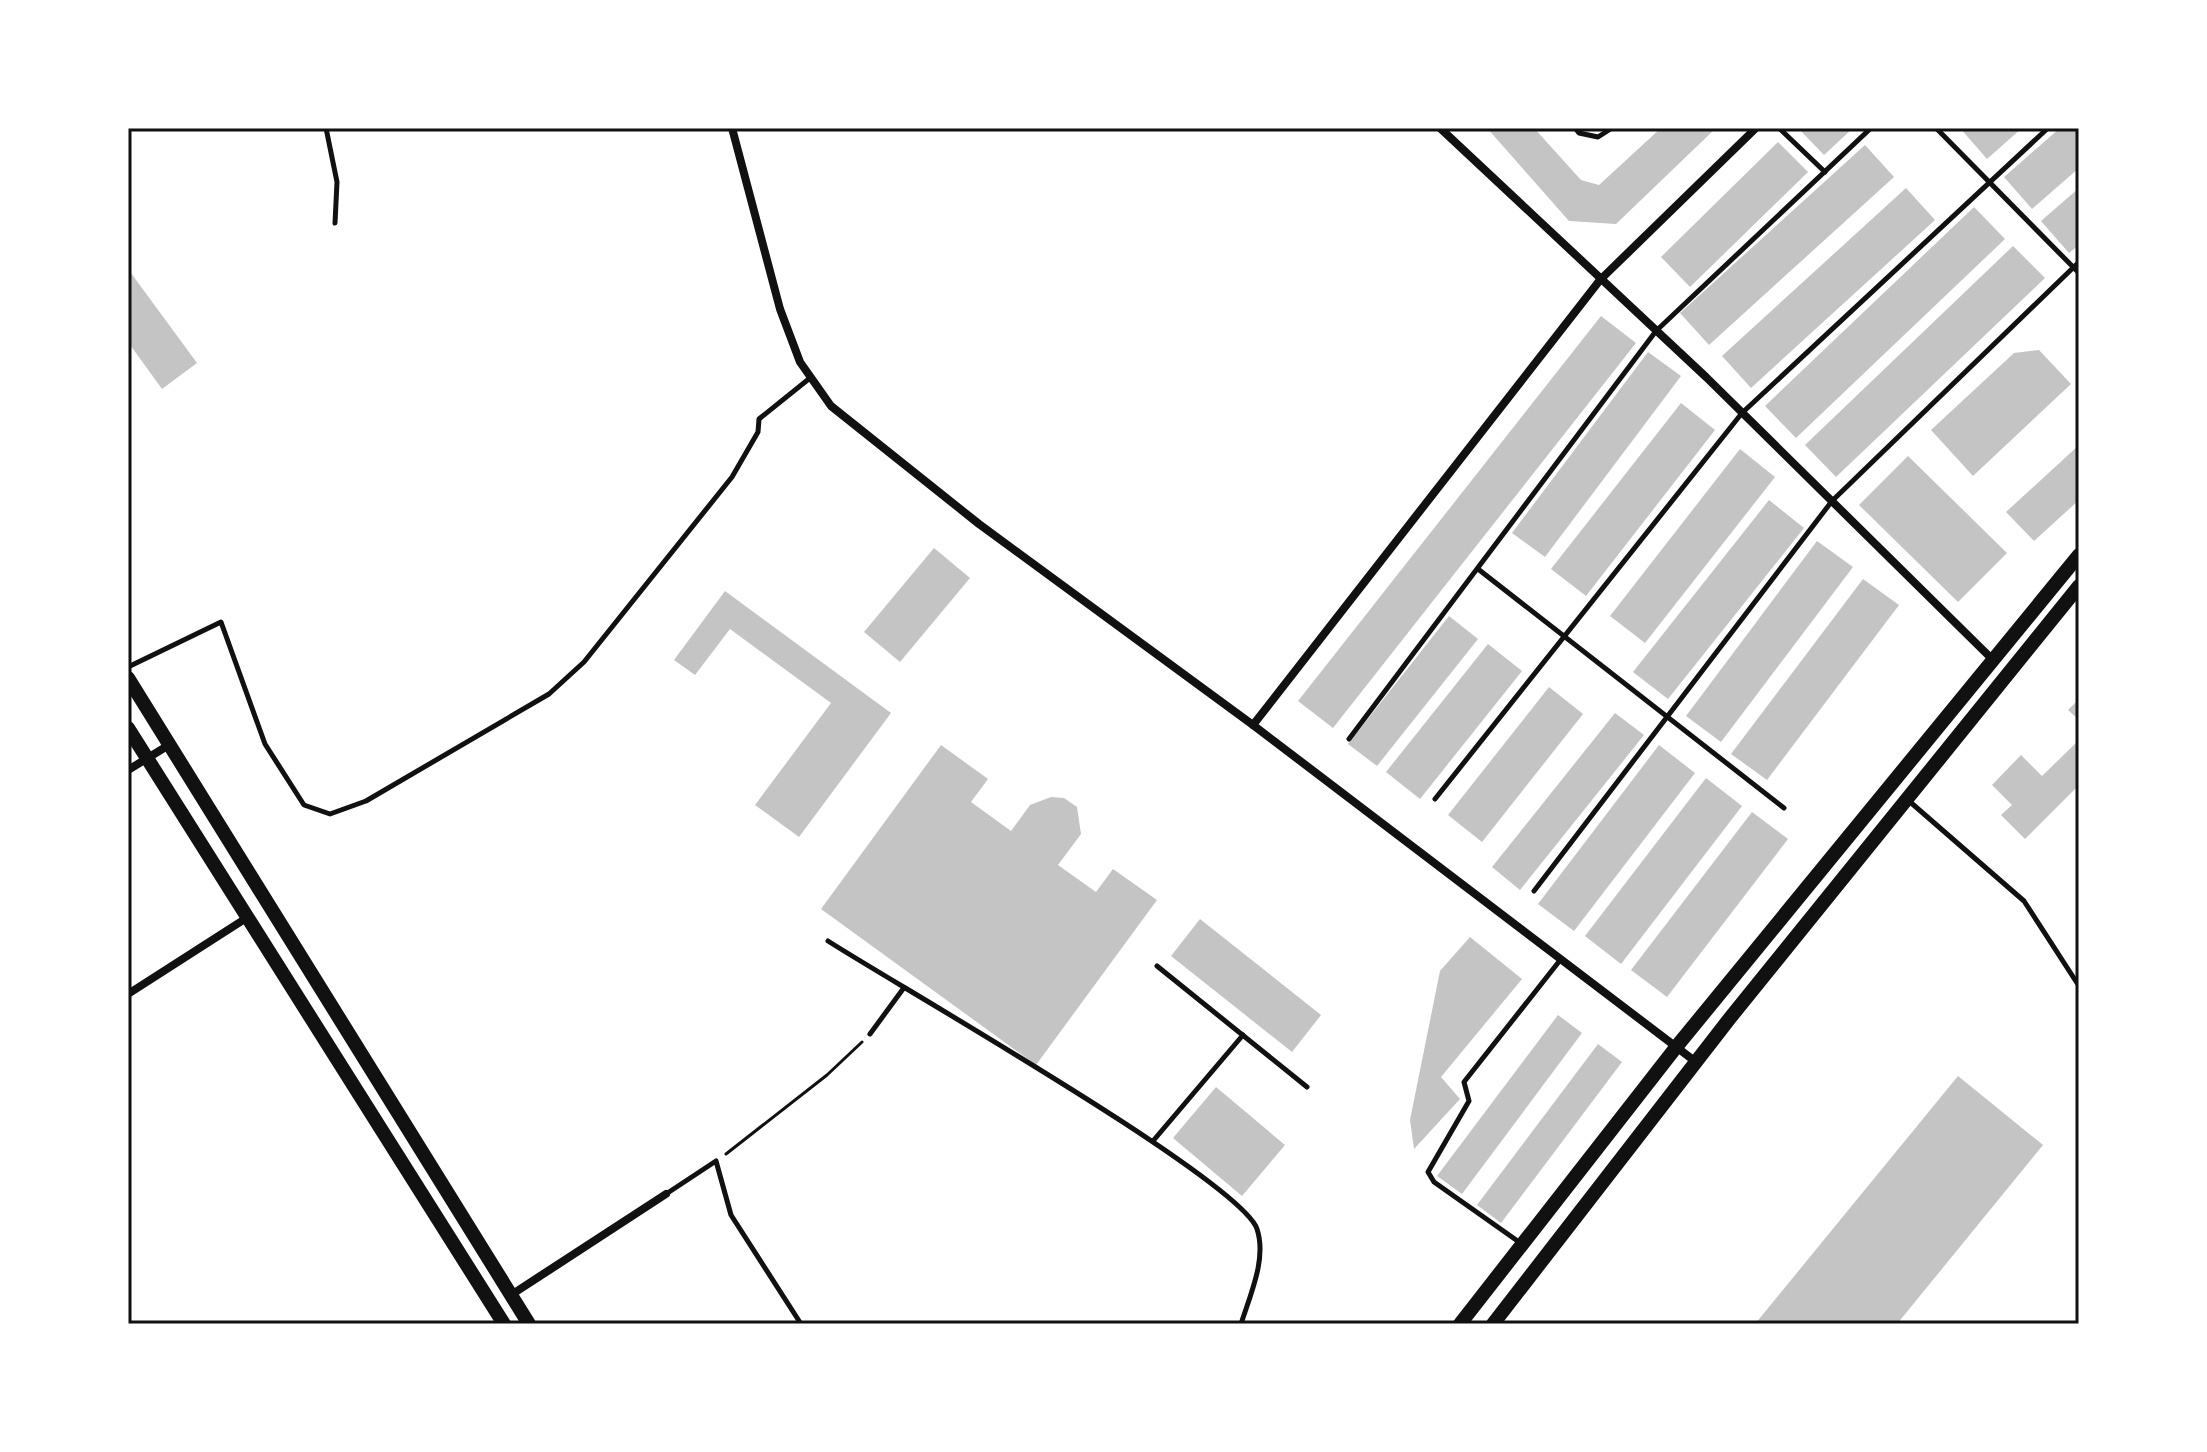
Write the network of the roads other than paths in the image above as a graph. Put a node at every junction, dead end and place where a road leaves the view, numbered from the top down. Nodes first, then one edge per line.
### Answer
1 (326, 128) edge
2 (732, 128) edge
3 (1440, 128) edge
4 (1575, 128) edge
5 (1612, 128) edge
6 (1756, 128) edge
7 (1779, 128) edge
8 (1871, 128) edge
9 (1936, 128) edge
10 (2048, 128) edge
11 (1825, 172) junction
12 (1990, 182) junction
13 (335, 223) dead end
14 (2079, 262) edge
15 (2073, 267) junction
16 (2079, 273) edge
17 (1600, 280) junction
18 (1656, 331) junction
19 (811, 377) junction
20 (1742, 413) junction
21 (1832, 501) junction
22 (2079, 555) edge
23 (1478, 569) junction
24 (2079, 586) edge
25 (1565, 636) junction
26 (1992, 659) junction
27 (128, 667) edge
28 (128, 678) edge
29 (1667, 717) junction
30 (1253, 725) junction
31 (128, 728) edge
32 (1349, 739) dead end
33 (169, 745) junction
34 (147, 757) junction
35 (128, 770) edge
36 (1905, 798) junction
37 (1435, 799) dead end
38 (1784, 808) dead end
39 (1534, 891) dead end
40 (248, 917) junction
41 (828, 941) dead end
42 (1562, 959) junction
43 (1157, 966) dead end
44 (2079, 986) edge
45 (903, 989) junction
46 (128, 994) edge
47 (870, 1034) road end
48 (1243, 1035) junction
49 (1677, 1046) junction
50 (1696, 1062) junction
51 (1307, 1087) dead end
52 (1153, 1141) junction
53 (666, 1194) joint
54 (1522, 1244) junction
55 (511, 1295) junction
56 (504, 1324) edge
57 (529, 1324) edge
58 (801, 1324) edge
59 (1241, 1324) edge
60 (1460, 1324) edge
61 (1493, 1324) edge

1 - 13 lane
2 - 19 street
3 - 17 street
4 - 5 lane
6 - 17 street
7 - 11 lane
8 - 11 lane
9 - 12 lane
10 - 12 lane
11 - 18 lane
12 - 15 lane
12 - 20 lane
14 - 15 lane
15 - 16 lane
15 - 21 lane
17 - 18 street
17 - 30 street
18 - 20 street
18 - 23 lane
19 - 27 lane
19 - 30 street
20 - 21 street
20 - 25 lane
21 - 26 street
21 - 29 lane
22 - 26 main road
23 - 25 lane
23 - 32 lane
24 - 36 main road
25 - 29 lane
25 - 37 lane
26 - 49 main road
28 - 33 main road
29 - 38 lane
29 - 39 lane
30 - 42 street
31 - 34 main road
33 - 34 street
33 - 55 main road
34 - 35 street
34 - 40 main road
36 - 44 lane
36 - 50 main road
40 - 46 street
40 - 56 main road
41 - 45 lane
42 - 49 street
42 - 54 lane
43 - 48 lane
45 - 47 lane
45 - 52 lane
48 - 51 lane
48 - 52 lane
49 - 50 street
49 - 54 main road
50 - 61 main road
52 - 59 lane
53 - 55 street
53 - 58 lane
54 - 60 main road
55 - 57 main road

